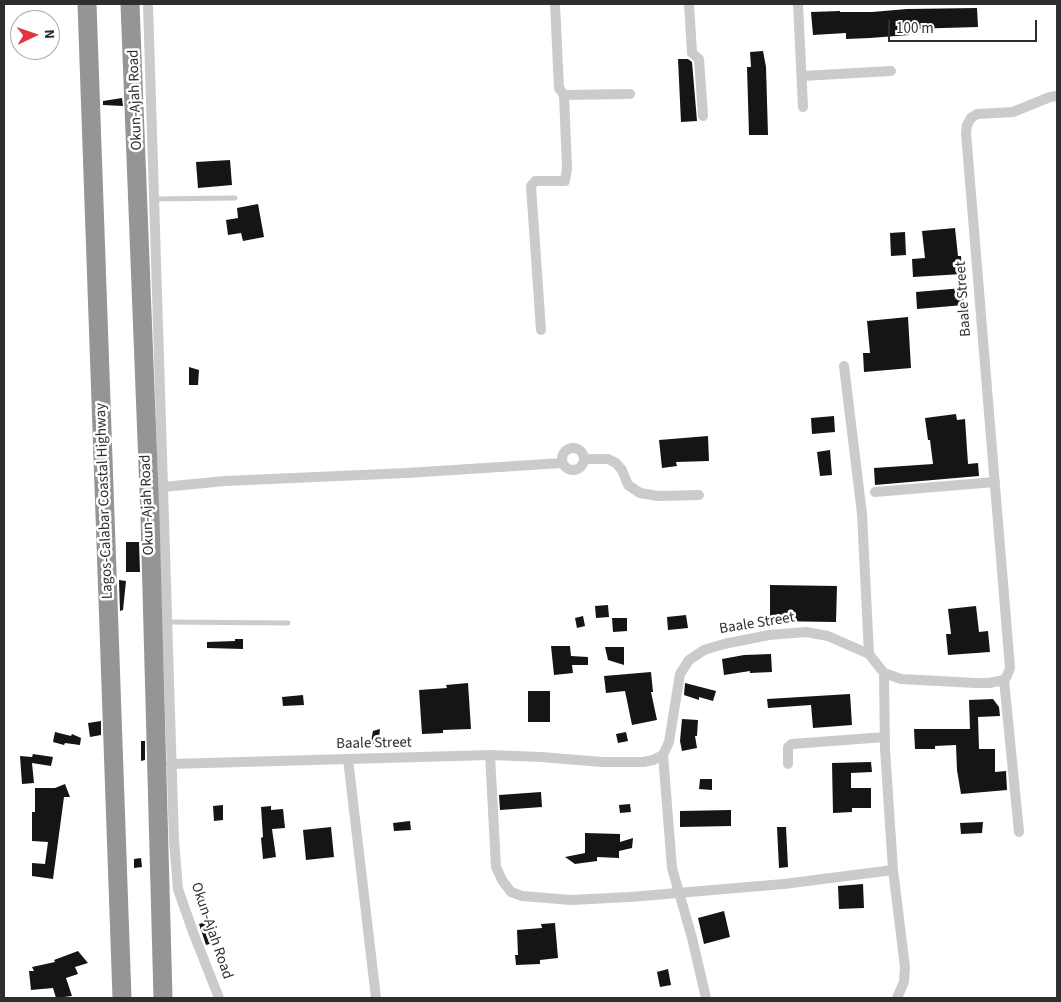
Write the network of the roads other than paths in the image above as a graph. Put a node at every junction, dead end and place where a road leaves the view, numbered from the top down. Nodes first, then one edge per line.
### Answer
1 (87, 4) edge
2 (130, 4) edge
3 (148, 4) edge
4 (556, 4) edge
5 (690, 4) edge
6 (798, 4) edge
7 (891, 71) dead end
8 (802, 76) junction
9 (630, 94) dead end
10 (564, 95) junction
11 (1057, 96) edge
12 (803, 107) dead end
13 (703, 116) dead end
14 (235, 198) dead end
15 (154, 199) junction
16 (541, 330) dead end
17 (844, 366) dead end
18 (584, 459) junction
19 (562, 463) junction
20 (995, 482) junction
21 (163, 487) junction
22 (875, 492) dead end
23 (700, 495) dead end
24 (167, 622) junction
25 (288, 623) dead end
26 (869, 654) junction
27 (884, 673) junction
28 (1004, 680) junction
29 (885, 737) junction
30 (663, 754) junction
31 (490, 755) junction
32 (348, 759) junction
33 (171, 764) junction
34 (788, 764) dead end
35 (1019, 832) dead end
36 (893, 870) junction
37 (678, 894) junction
38 (216, 996) edge
39 (122, 998) edge
40 (163, 998) edge
41 (376, 998) edge
42 (706, 998) edge
43 (897, 998) edge

1 - 39 highway, Lagos-Calabar Coastal Highway
2 - 40 highway
3 - 15 street, Okun-Ajah Road
4 - 10 street
5 - 13 street
6 - 8 street
7 - 8 street
8 - 12 street
9 - 10 street
10 - 16 street
11 - 20 street, Baale Street
14 - 15 lane
15 - 21 street, Okun-Ajah Road
17 - 26 street
18 - 19 street
18 - 19 street
18 - 23 street
19 - 21 street
20 - 22 street
20 - 28 street, Baale Street
21 - 24 street, Okun-Ajah Road
24 - 25 lane
24 - 33 street, Okun-Ajah Road
26 - 27 street, Baale Street
26 - 30 street, Baale Street
27 - 28 street
27 - 29 street
28 - 35 street, Baale Street
29 - 34 street
29 - 36 street
30 - 31 street, Baale Street
30 - 37 street
31 - 32 street, Baale Street
31 - 37 street
32 - 33 street, Baale Street
32 - 41 street
33 - 38 street, Okun-Ajah Road
36 - 37 street
36 - 43 street
37 - 42 street

